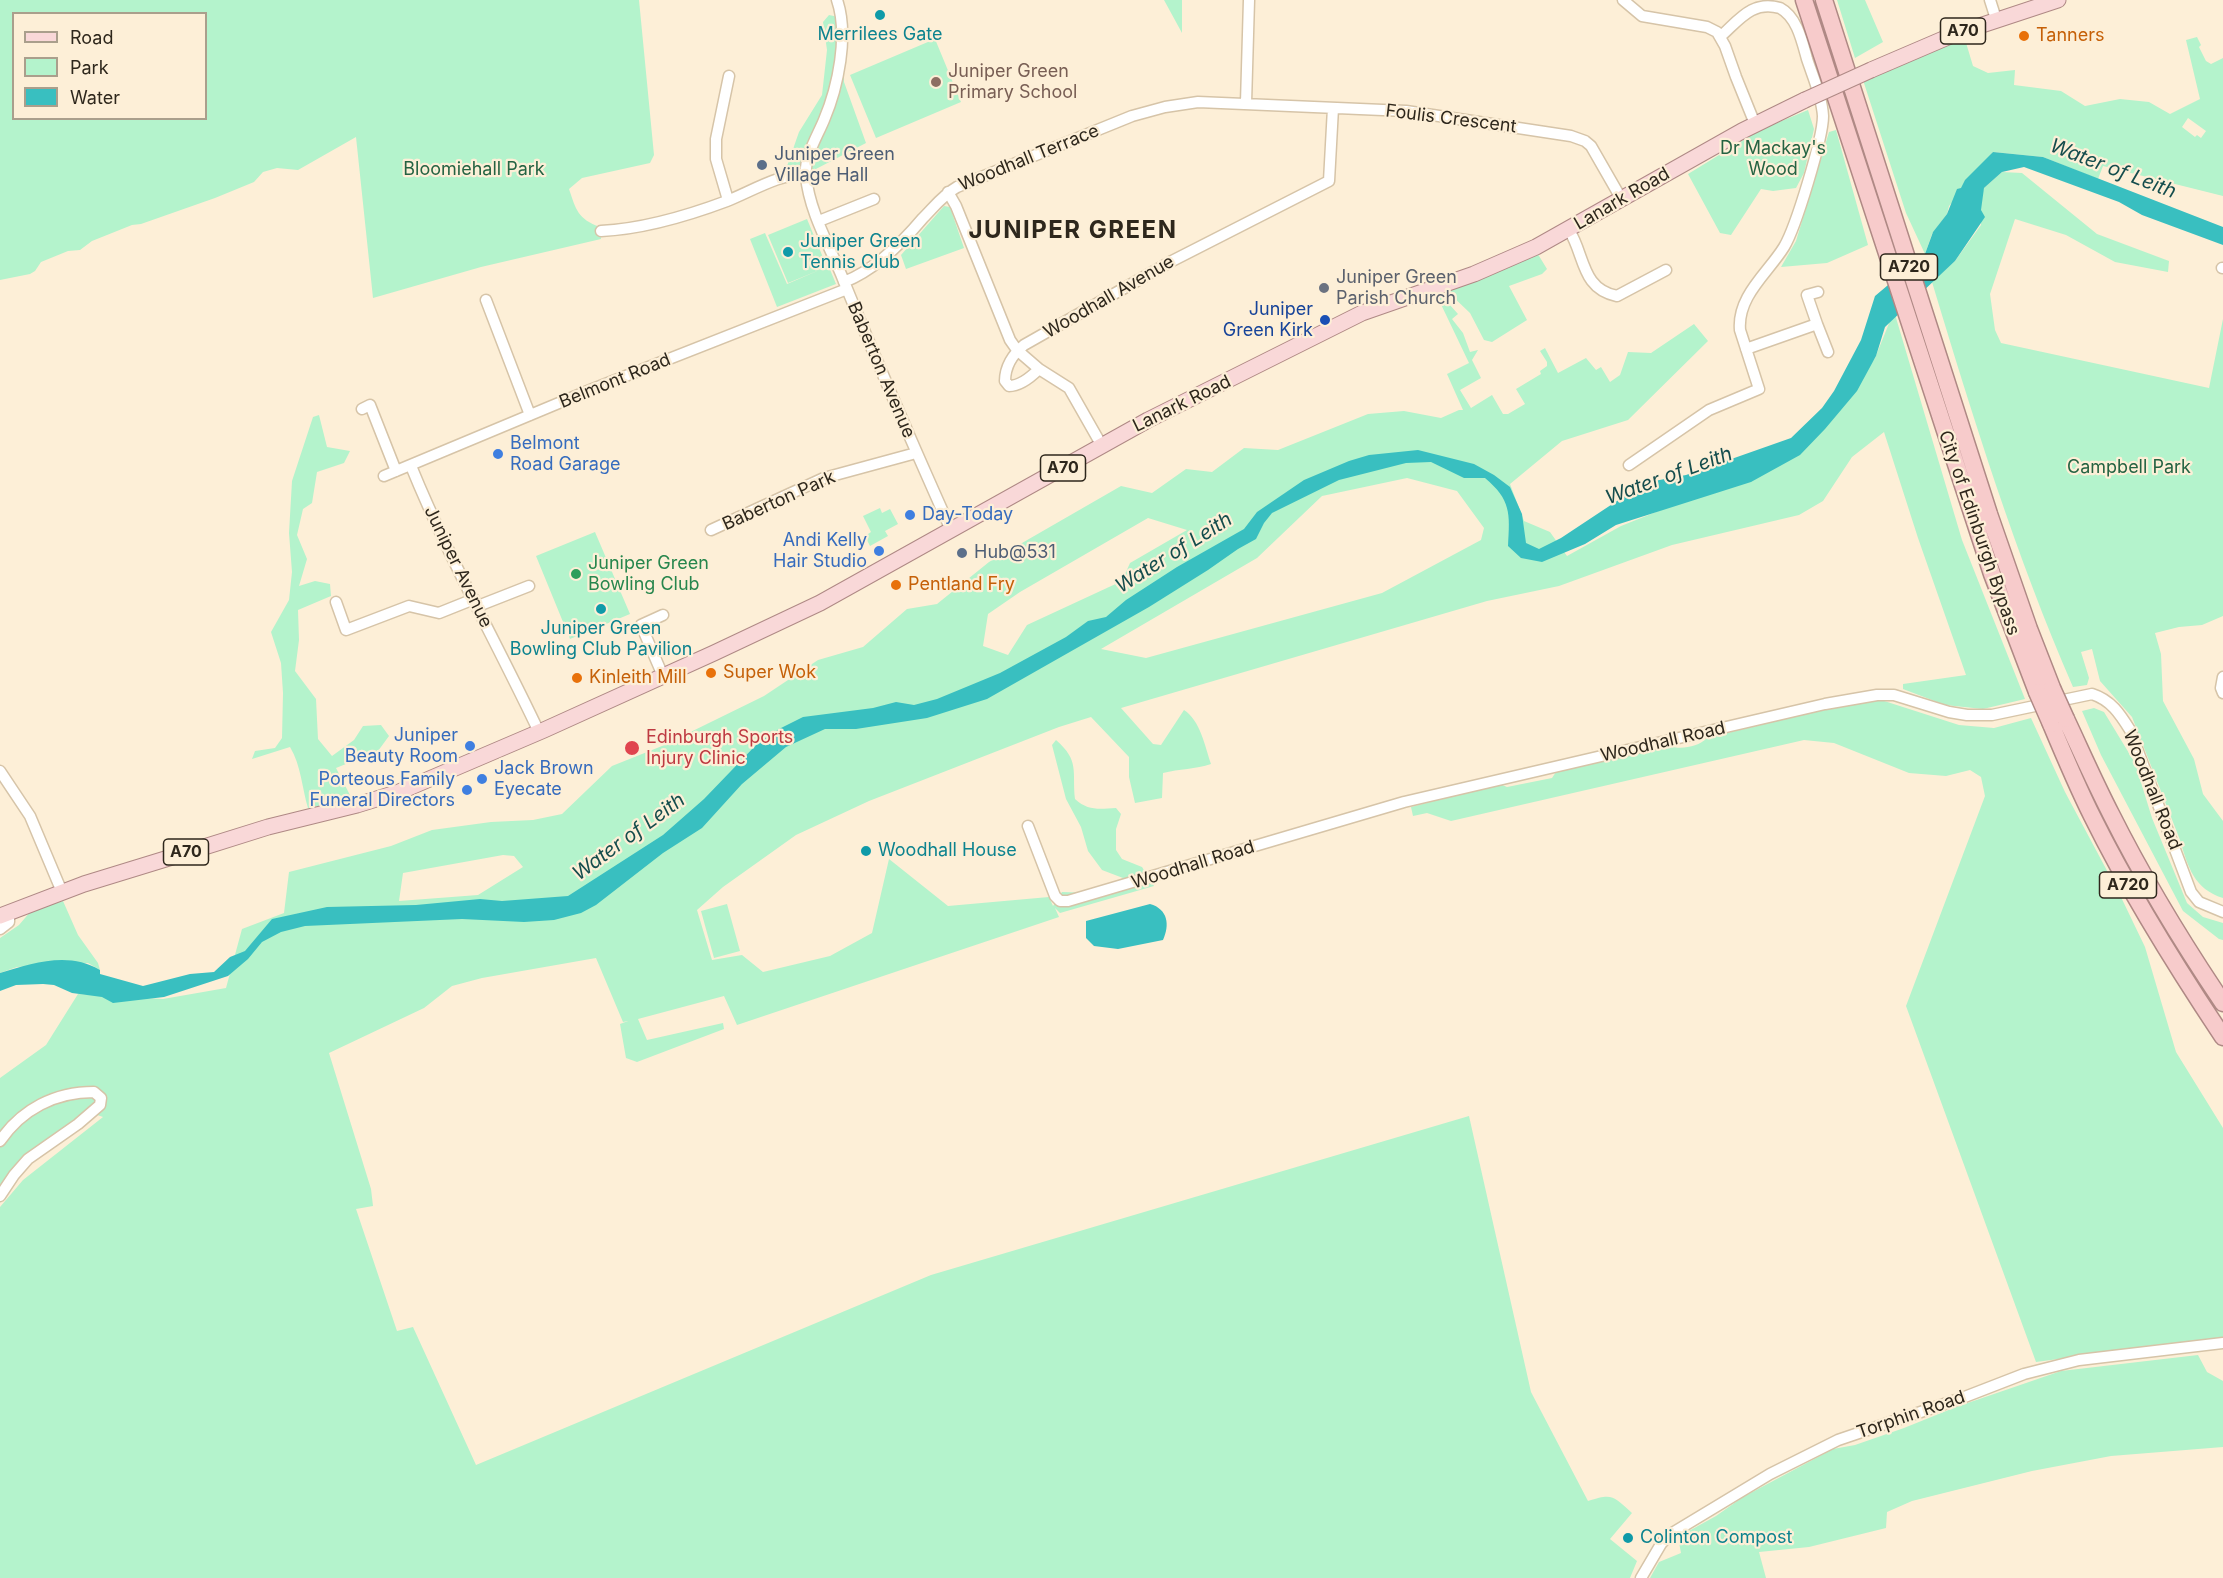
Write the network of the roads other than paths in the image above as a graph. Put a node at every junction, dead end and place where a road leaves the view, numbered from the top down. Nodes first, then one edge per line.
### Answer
1 (837, 0) edge
2 (1249, 0) edge
3 (1623, 0) edge
4 (1804, 0) edge
5 (1824, 0) edge
6 (1990, 0) edge
7 (2058, 0) edge
8 (1996, 20) junction
9 (1721, 36) junction
10 (729, 76) dead end
11 (1246, 103) junction
12 (1333, 108) junction
13 (1755, 124) junction
14 (1862, 147) junction
15 (806, 174) junction
16 (948, 192) junction
17 (874, 199) dead end
18 (728, 200) junction
19 (1622, 200) junction
20 (819, 221) junction
21 (1569, 230) junction
22 (601, 231) dead end
23 (1666, 270) dead end
24 (1630, 274) dead end
25 (845, 285) junction
26 (1636, 286) junction
27 (1818, 292) dead end
28 (486, 300) dead end
29 (1817, 324) junction
30 (1746, 349) junction
31 (1017, 350) junction
32 (1828, 352) dead end
33 (1039, 369) junction
34 (362, 409) dead end
35 (530, 415) junction
36 (1102, 446) junction
37 (915, 453) junction
38 (1629, 465) dead end
39 (411, 466) junction
40 (396, 471) junction
41 (384, 476) dead end
42 (711, 530) dead end
43 (951, 530) junction
44 (530, 586) dead end
45 (336, 602) dead end
46 (476, 603) junction
47 (663, 615) dead end
48 (663, 676) junction
49 (2223, 677) edge
50 (2223, 693) edge
51 (2059, 722) junction
52 (538, 732) junction
53 (0, 771) edge
54 (1028, 826) dead end
55 (62, 892) junction
56 (2223, 912) edge
57 (5, 914) edge
58 (0, 929) edge
59 (2223, 1003) edge
60 (2223, 1036) edge
61 (0, 1141) edge
62 (0, 1196) edge
63 (2223, 1343) edge
64 (1641, 1578) edge

1 - 15 street, Baberton Avenue
2 - 11 street
3 - 9 street
4 - 14 highway, City of Edinburgh Bypass / A720
5 - 14 highway, City of Edinburgh Bypass / A720
6 - 8 street
7 - 8 main road, Lanark Road / A70
8 - 13 main road, Lanark Road / A70, bridge
9 - 13 street
9 - 30 street
10 - 18 street
11 - 12 street, Foulis Crescent
11 - 16 street, Woodhall Terrace
12 - 19 street, Foulis Crescent
12 - 31 street, Woodhall Avenue
13 - 19 main road, Lanark Road / A70
14 - 51 highway, City of Edinburgh Bypass / A720, bridge
15 - 18 street
15 - 20 street, Baberton Avenue
16 - 25 street, Woodhall Terrace
16 - 31 street
17 - 20 street
18 - 22 street
19 - 21 main road, Lanark Road / A70
20 - 25 street, Baberton Avenue
21 - 26 street
21 - 36 main road, Lanark Road / A70
23 - 26 street
24 - 26 street
25 - 35 street, Belmont Road
25 - 37 street, Baberton Avenue
27 - 29 street
28 - 35 street
29 - 30 street
29 - 32 street
30 - 38 street
31 - 33 street
31 - 33 street
33 - 36 street
34 - 40 street
35 - 39 street, Belmont Road
36 - 43 main road, Lanark Road / A70
37 - 42 street, Baberton Park
37 - 43 street, Baberton Avenue
39 - 40 street, Belmont Road
39 - 46 street, Juniper Avenue
40 - 41 street, Belmont Road
43 - 48 main road, Lanark Road / A70
44 - 46 street
45 - 46 street
46 - 52 street, Juniper Avenue
47 - 48 street
48 - 52 main road, Lanark Road / A70
49 - 50 street
51 - 59 highway, City of Edinburgh Bypass / A720
51 - 60 highway, City of Edinburgh Bypass / A720
52 - 55 main road, Lanark Road / A70
53 - 55 street
54 - 56 street, Woodhall Road
55 - 57 main road, A70
57 - 58 street
61 - 62 street
63 - 64 street, Torphin Road

